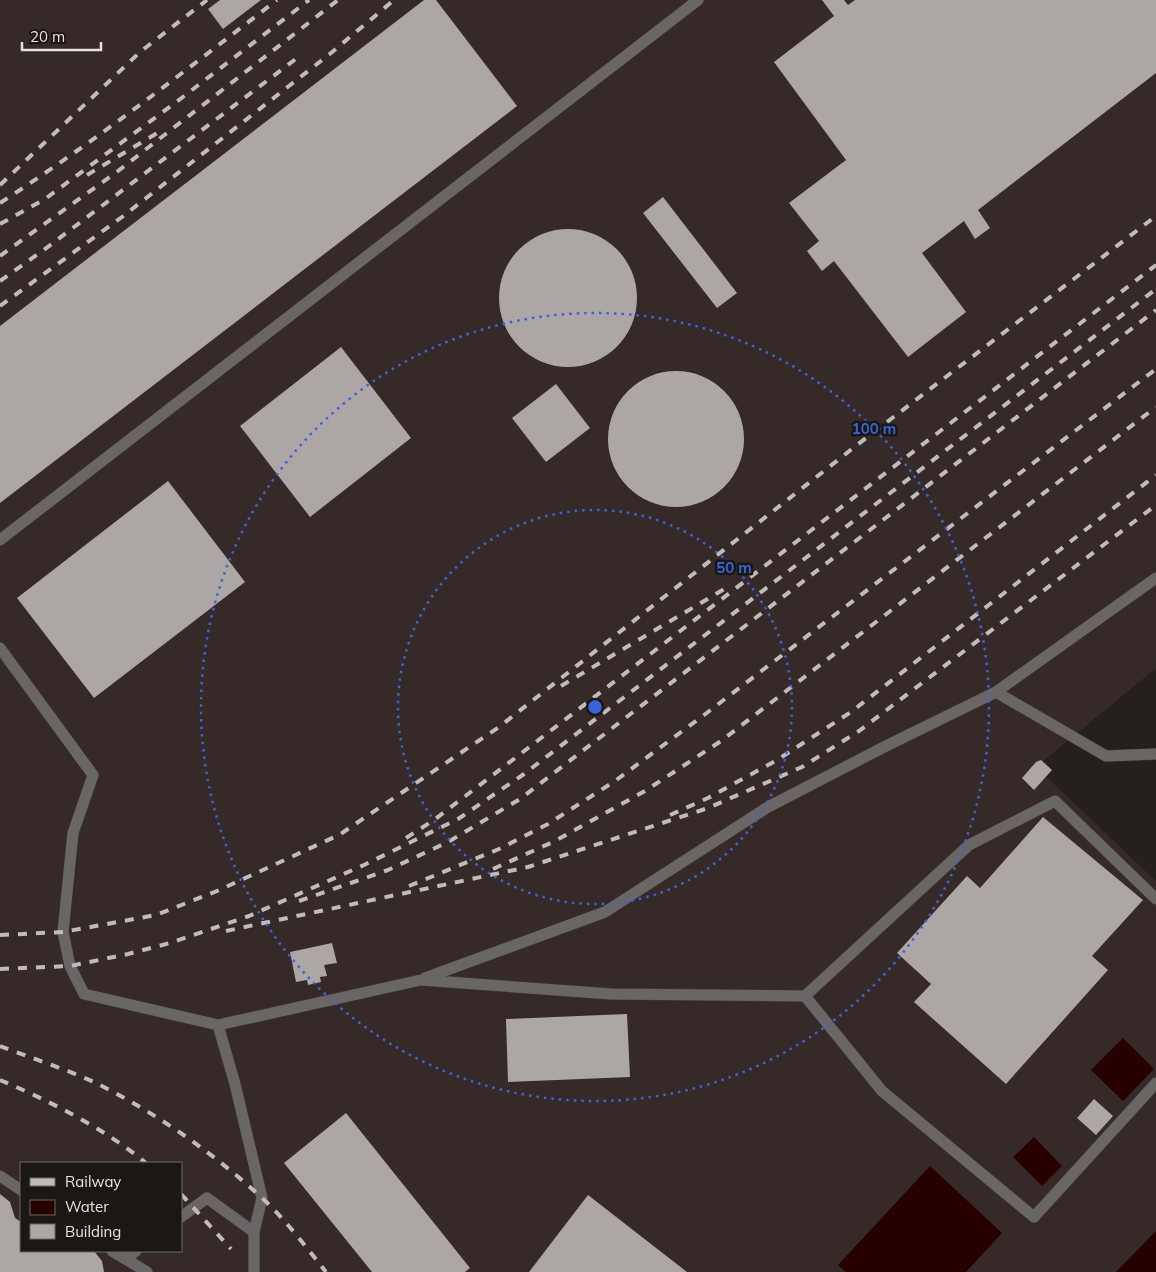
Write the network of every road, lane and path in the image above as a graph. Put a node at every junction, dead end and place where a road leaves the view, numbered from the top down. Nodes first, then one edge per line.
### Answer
1 (698, 0) edge
2 (0, 540) edge
3 (1156, 578) edge
4 (0, 648) edge
5 (996, 692) junction
6 (1156, 754) edge
7 (1156, 899) edge
8 (421, 980) junction
9 (805, 996) junction
10 (218, 1025) junction
11 (1156, 1083) edge
12 (0, 1176) edge
13 (20, 1189) edge
14 (182, 1216) edge
15 (254, 1232) junction
16 (114, 1252) edge
17 (135, 1252) edge
18 (125, 1259) junction
19 (147, 1272) edge
20 (254, 1272) edge

1 - 2 lane
3 - 5 lane
4 - 10 lane
5 - 6 lane
5 - 8 lane
7 - 9 lane
8 - 9 lane
8 - 10 lane
9 - 11 lane
10 - 15 lane
12 - 13 lane
14 - 15 lane
15 - 20 lane
16 - 18 lane
17 - 18 lane
18 - 19 lane

